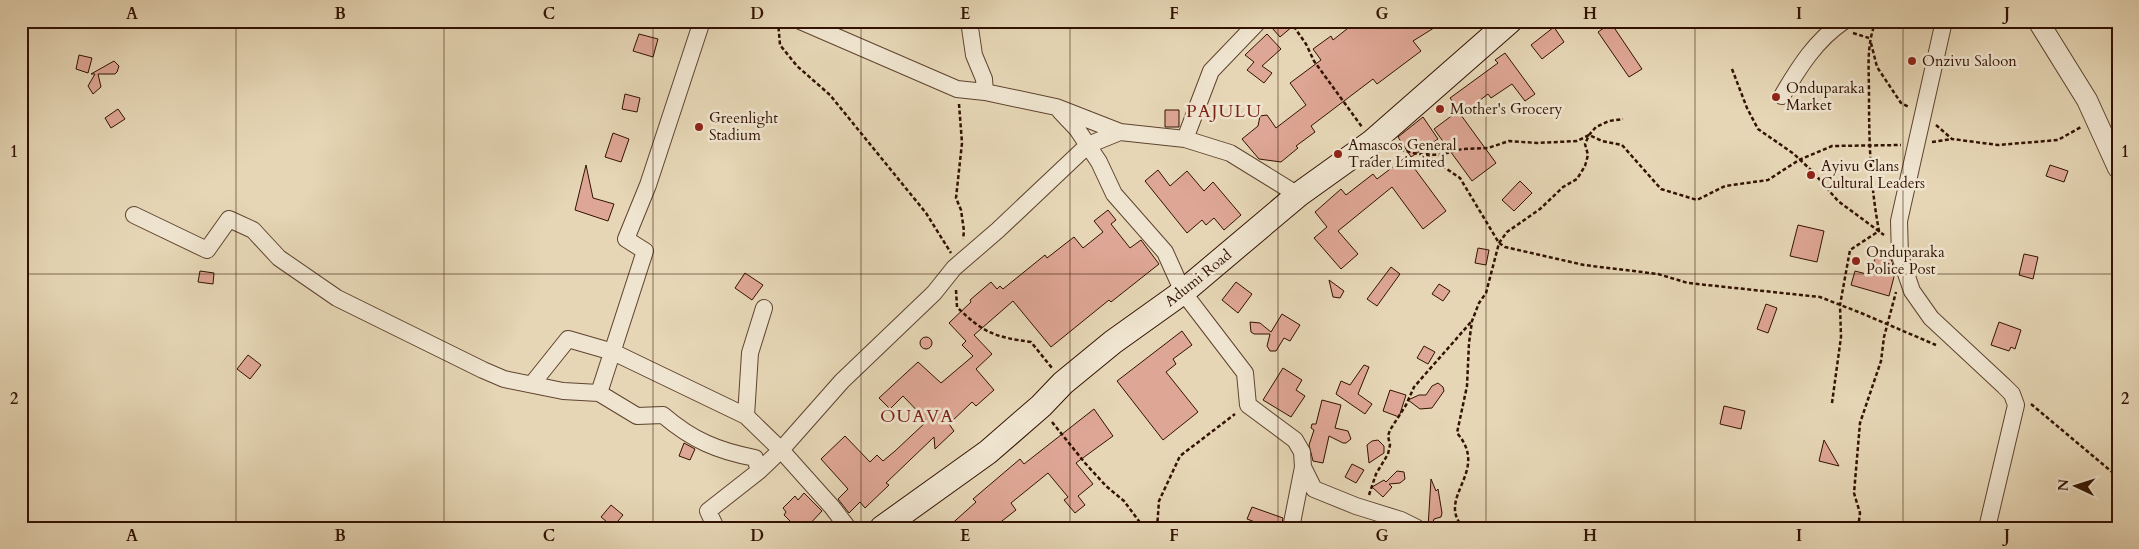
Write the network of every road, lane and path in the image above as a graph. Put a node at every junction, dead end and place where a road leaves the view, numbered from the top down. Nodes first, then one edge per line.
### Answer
1 (702, 21) edge
2 (778, 21) edge
3 (800, 21) edge
4 (969, 21) edge
5 (1259, 21) edge
6 (1290, 21) edge
7 (1510, 21) edge
8 (1844, 21) edge
9 (1876, 21) edge
10 (1944, 21) edge
11 (2038, 21) edge
12 (1732, 69) dead end
13 (957, 89) junction
14 (985, 92) junction
15 (1782, 96) dead end
16 (1056, 107) junction
17 (1623, 119) dead end
18 (1120, 132) junction
19 (1589, 135) junction
20 (1185, 139) junction
21 (1952, 139) dead end
22 (1372, 142) junction
23 (1915, 145) junction
24 (1088, 146) junction
25 (1870, 147) junction
26 (1426, 154) junction
27 (1799, 160) junction
28 (2118, 168) edge
29 (1298, 195) junction
30 (134, 215) dead end
31 (1879, 231) junction
32 (963, 240) dead end
33 (1499, 243) junction
34 (1900, 245) junction
35 (954, 268) junction
36 (1897, 286) dead end
37 (1183, 292) junction
38 (1840, 305) junction
39 (764, 308) dead end
40 (1472, 321) junction
41 (1888, 325) junction
42 (1955, 341) junction
43 (613, 352) junction
44 (1064, 383) junction
45 (532, 384) junction
46 (599, 393) junction
47 (1832, 403) dead end
48 (2030, 403) dead end
49 (1248, 405) junction
50 (1041, 406) junction
51 (746, 416) junction
52 (781, 450) junction
53 (1303, 467) junction
54 (759, 471) junction
55 (2118, 477) edge
56 (1366, 509) junction
57 (716, 528) edge
58 (848, 528) edge
59 (882, 528) edge
60 (1144, 528) edge
61 (1157, 528) edge
62 (1292, 528) edge
63 (1417, 528) edge
64 (1464, 528) edge
65 (1858, 528) edge
66 (1987, 528) edge

1 - 43 street
2 - 35 path
3 - 13 street
4 - 14 street
5 - 20 street
6 - 22 path
7 - 22 main road, Adumi Road
8 - 15 street
9 - 25 path
10 - 23 street
11 - 28 street
12 - 27 path
13 - 14 street
13 - 32 path
14 - 16 street
16 - 18 street
16 - 24 street
17 - 19 path
18 - 20 street
18 - 24 street
19 - 26 path
19 - 27 path
19 - 33 path
20 - 29 street
21 - 23 path
22 - 26 path
22 - 29 main road, Adumi Road
23 - 25 path
23 - 34 street
24 - 35 street
24 - 37 street
25 - 27 path
25 - 31 path
26 - 33 path
27 - 31 path
29 - 37 main road, Adumi Road
30 - 45 street
31 - 34 path
31 - 38 path
33 - 38 path
33 - 40 path
34 - 42 street
35 - 44 path
35 - 52 street
36 - 41 path
37 - 44 main road, Adumi Road
37 - 49 street
38 - 41 path
38 - 47 path
39 - 51 street
40 - 56 path
40 - 64 path
41 - 42 path
41 - 65 path
42 - 66 street
43 - 45 street
43 - 46 street
43 - 51 street
44 - 50 main road, Adumi Road
45 - 46 street
46 - 54 street
48 - 55 path
49 - 53 street
49 - 61 path
50 - 59 main road, Adumi Road
50 - 60 path
51 - 52 street
52 - 54 street
52 - 58 street
53 - 56 street
53 - 62 street
54 - 57 street
56 - 63 street

